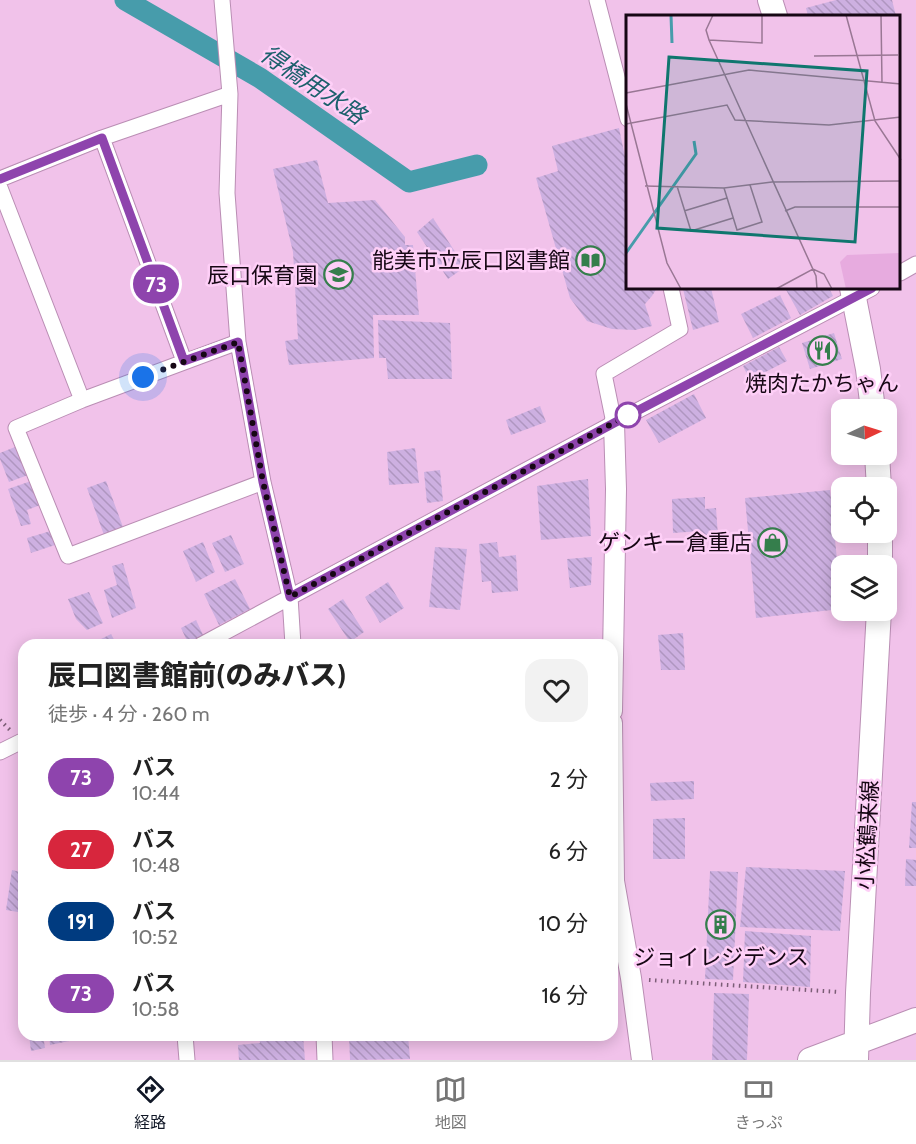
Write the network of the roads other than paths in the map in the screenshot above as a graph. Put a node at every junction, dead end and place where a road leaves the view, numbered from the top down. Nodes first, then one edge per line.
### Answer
1 (222, 0) edge
2 (597, 0) edge
3 (770, 0) edge
4 (775, 15) edge
5 (230, 94) junction
6 (626, 111) edge
7 (102, 138) junction
8 (0, 179) edge
9 (0, 188) edge
10 (916, 264) edge
11 (901, 272) edge
12 (671, 290) edge
13 (859, 291) edge
14 (238, 342) junction
15 (184, 361) junction
16 (872, 399) edge
17 (82, 400) junction
18 (614, 423) junction
19 (263, 482) junction
20 (290, 597) junction
21 (878, 621) edge
22 (212, 639) edge
23 (293, 639) edge
24 (613, 639) edge
25 (18, 743) edge
26 (0, 752) edge
27 (618, 904) edge
28 (916, 1020) edge
29 (185, 1041) edge
30 (324, 1041) edge
31 (857, 1051) edge
32 (187, 1060) edge
33 (326, 1060) edge
34 (642, 1060) edge
35 (810, 1060) edge

1 - 5 street
2 - 6 street
3 - 4 main road
5 - 7 street
5 - 14 street
7 - 8 street
7 - 15 street
9 - 17 street
10 - 11 street
12 - 18 street
13 - 16 main road
13 - 18 street
14 - 15 street
14 - 19 street
15 - 17 street
17 - 19 street
18 - 20 street
18 - 24 street
19 - 20 street
20 - 22 street
20 - 23 street
21 - 31 main road, 小松鶴来線
25 - 26 street
27 - 34 street
28 - 31 main road
29 - 32 street
30 - 33 street
31 - 35 main road

